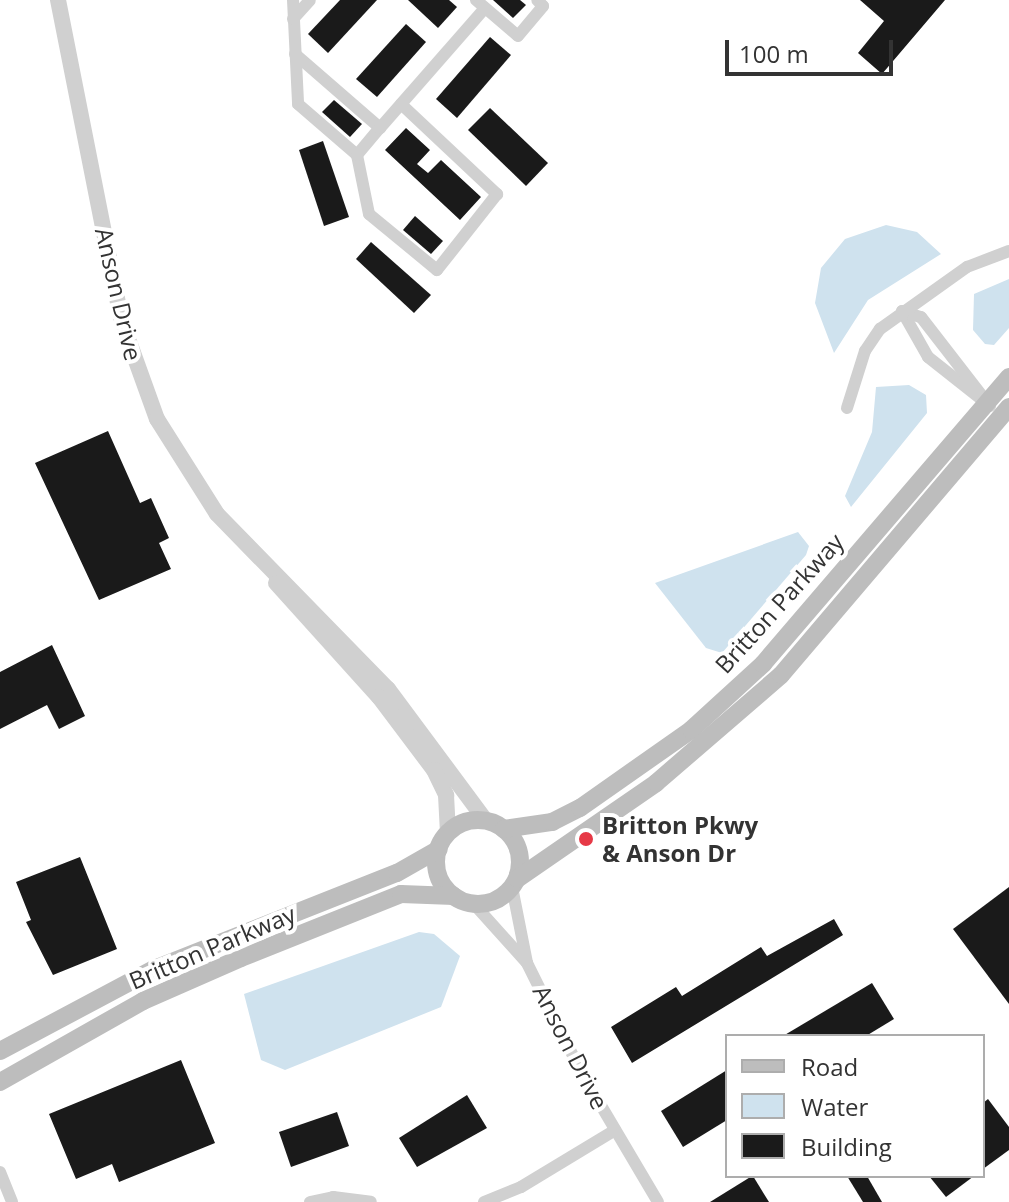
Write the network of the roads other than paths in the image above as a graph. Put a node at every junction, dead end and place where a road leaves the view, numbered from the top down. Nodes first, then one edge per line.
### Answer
1 (293, 0) edge
2 (310, 0) edge
3 (537, 0) edge
4 (62, 4) edge
5 (480, 4) edge
6 (293, 19) junction
7 (295, 54) junction
8 (401, 104) junction
9 (380, 128) junction
10 (357, 155) junction
11 (1009, 251) edge
12 (902, 311) junction
13 (1009, 377) edge
14 (987, 403) junction
15 (847, 408) dead end
16 (1005, 412) edge
17 (248, 547) junction
18 (495, 825) junction
19 (444, 841) junction
20 (515, 883) junction
21 (454, 896) junction
22 (473, 903) junction
23 (527, 963) junction
24 (0, 1051) edge
25 (0, 1082) edge
26 (615, 1130) junction
27 (0, 1172) edge
28 (12, 1202) edge
29 (310, 1202) edge
30 (371, 1202) edge
31 (484, 1202) edge
32 (658, 1202) edge

1 - 6 street
2 - 6 street
3 - 5 street
4 - 17 street, Anson Drive
5 - 8 street
6 - 7 street
7 - 9 street
7 - 10 street
8 - 9 street
8 - 10 street
9 - 10 street
11 - 12 street
12 - 14 street
12 - 14 street
12 - 15 street
13 - 14 main road, Britton Parkway
14 - 16 street
14 - 18 main road, Britton Parkway
16 - 20 main road, Britton Parkway
17 - 18 street, Anson Drive
17 - 19 street, Anson Drive
18 - 19 main road
18 - 20 main road
19 - 21 main road
19 - 24 main road, Britton Parkway
20 - 22 main road
20 - 23 street, Anson Drive
21 - 22 main road
21 - 25 main road, Britton Parkway
22 - 23 street, Anson Drive
23 - 26 street, Anson Drive
26 - 31 street
26 - 32 street, Anson Drive
27 - 28 street
29 - 30 street

